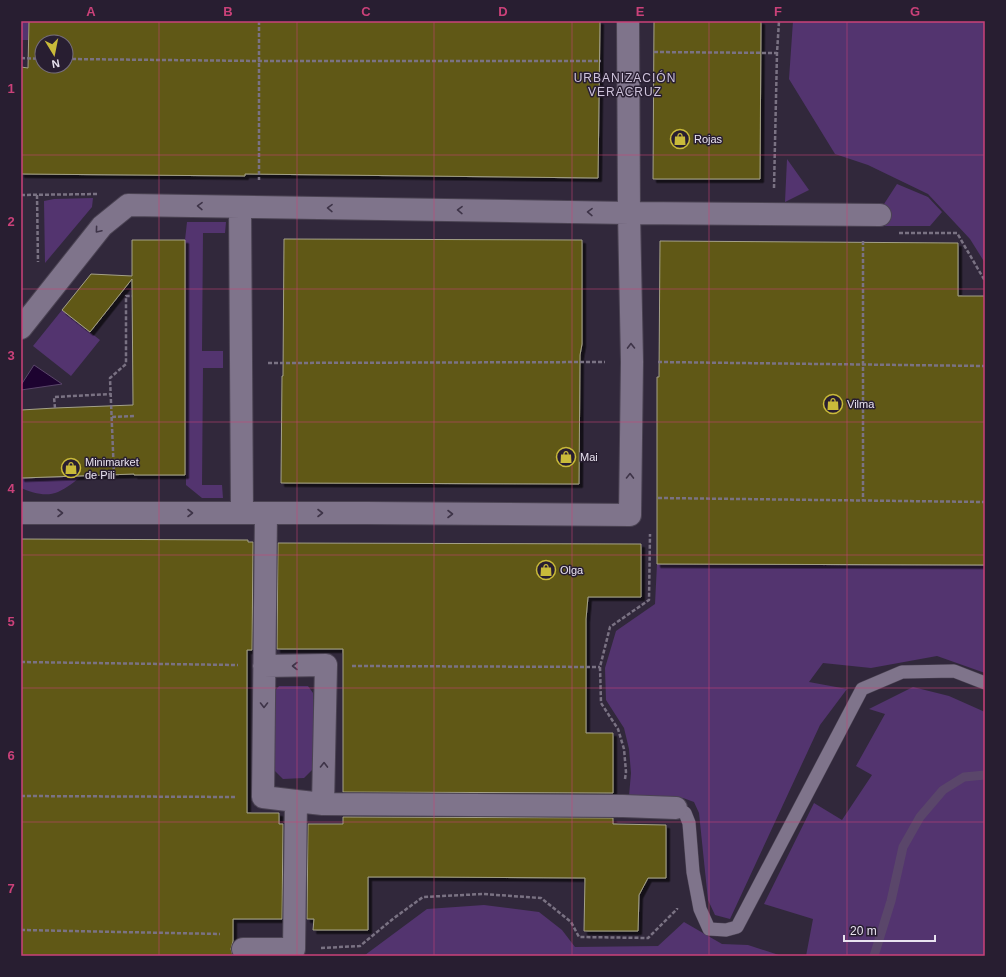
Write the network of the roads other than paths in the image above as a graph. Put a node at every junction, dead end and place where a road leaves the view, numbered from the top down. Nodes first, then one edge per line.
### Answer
1 (628, 21) edge
2 (250, 207) junction
3 (629, 213) junction
4 (871, 214) road end
5 (21, 328) edge
6 (22, 513) edge
7 (242, 513) junction
8 (266, 513) junction
9 (264, 666) junction
10 (985, 683) edge
11 (296, 802) junction
12 (323, 804) junction
13 (676, 808) joint
14 (243, 949) road end

1 - 3 street
3 -> 2 street
2 -> 5 street
2 - 7 street
3 - 4 street
8 -> 3 street
6 -> 7 street
7 - 8 street
8 - 9 street
9 -> 11 street
12 -> 9 street
10 - 13 lane
11 - 12 street
11 - 14 street
12 - 13 street

